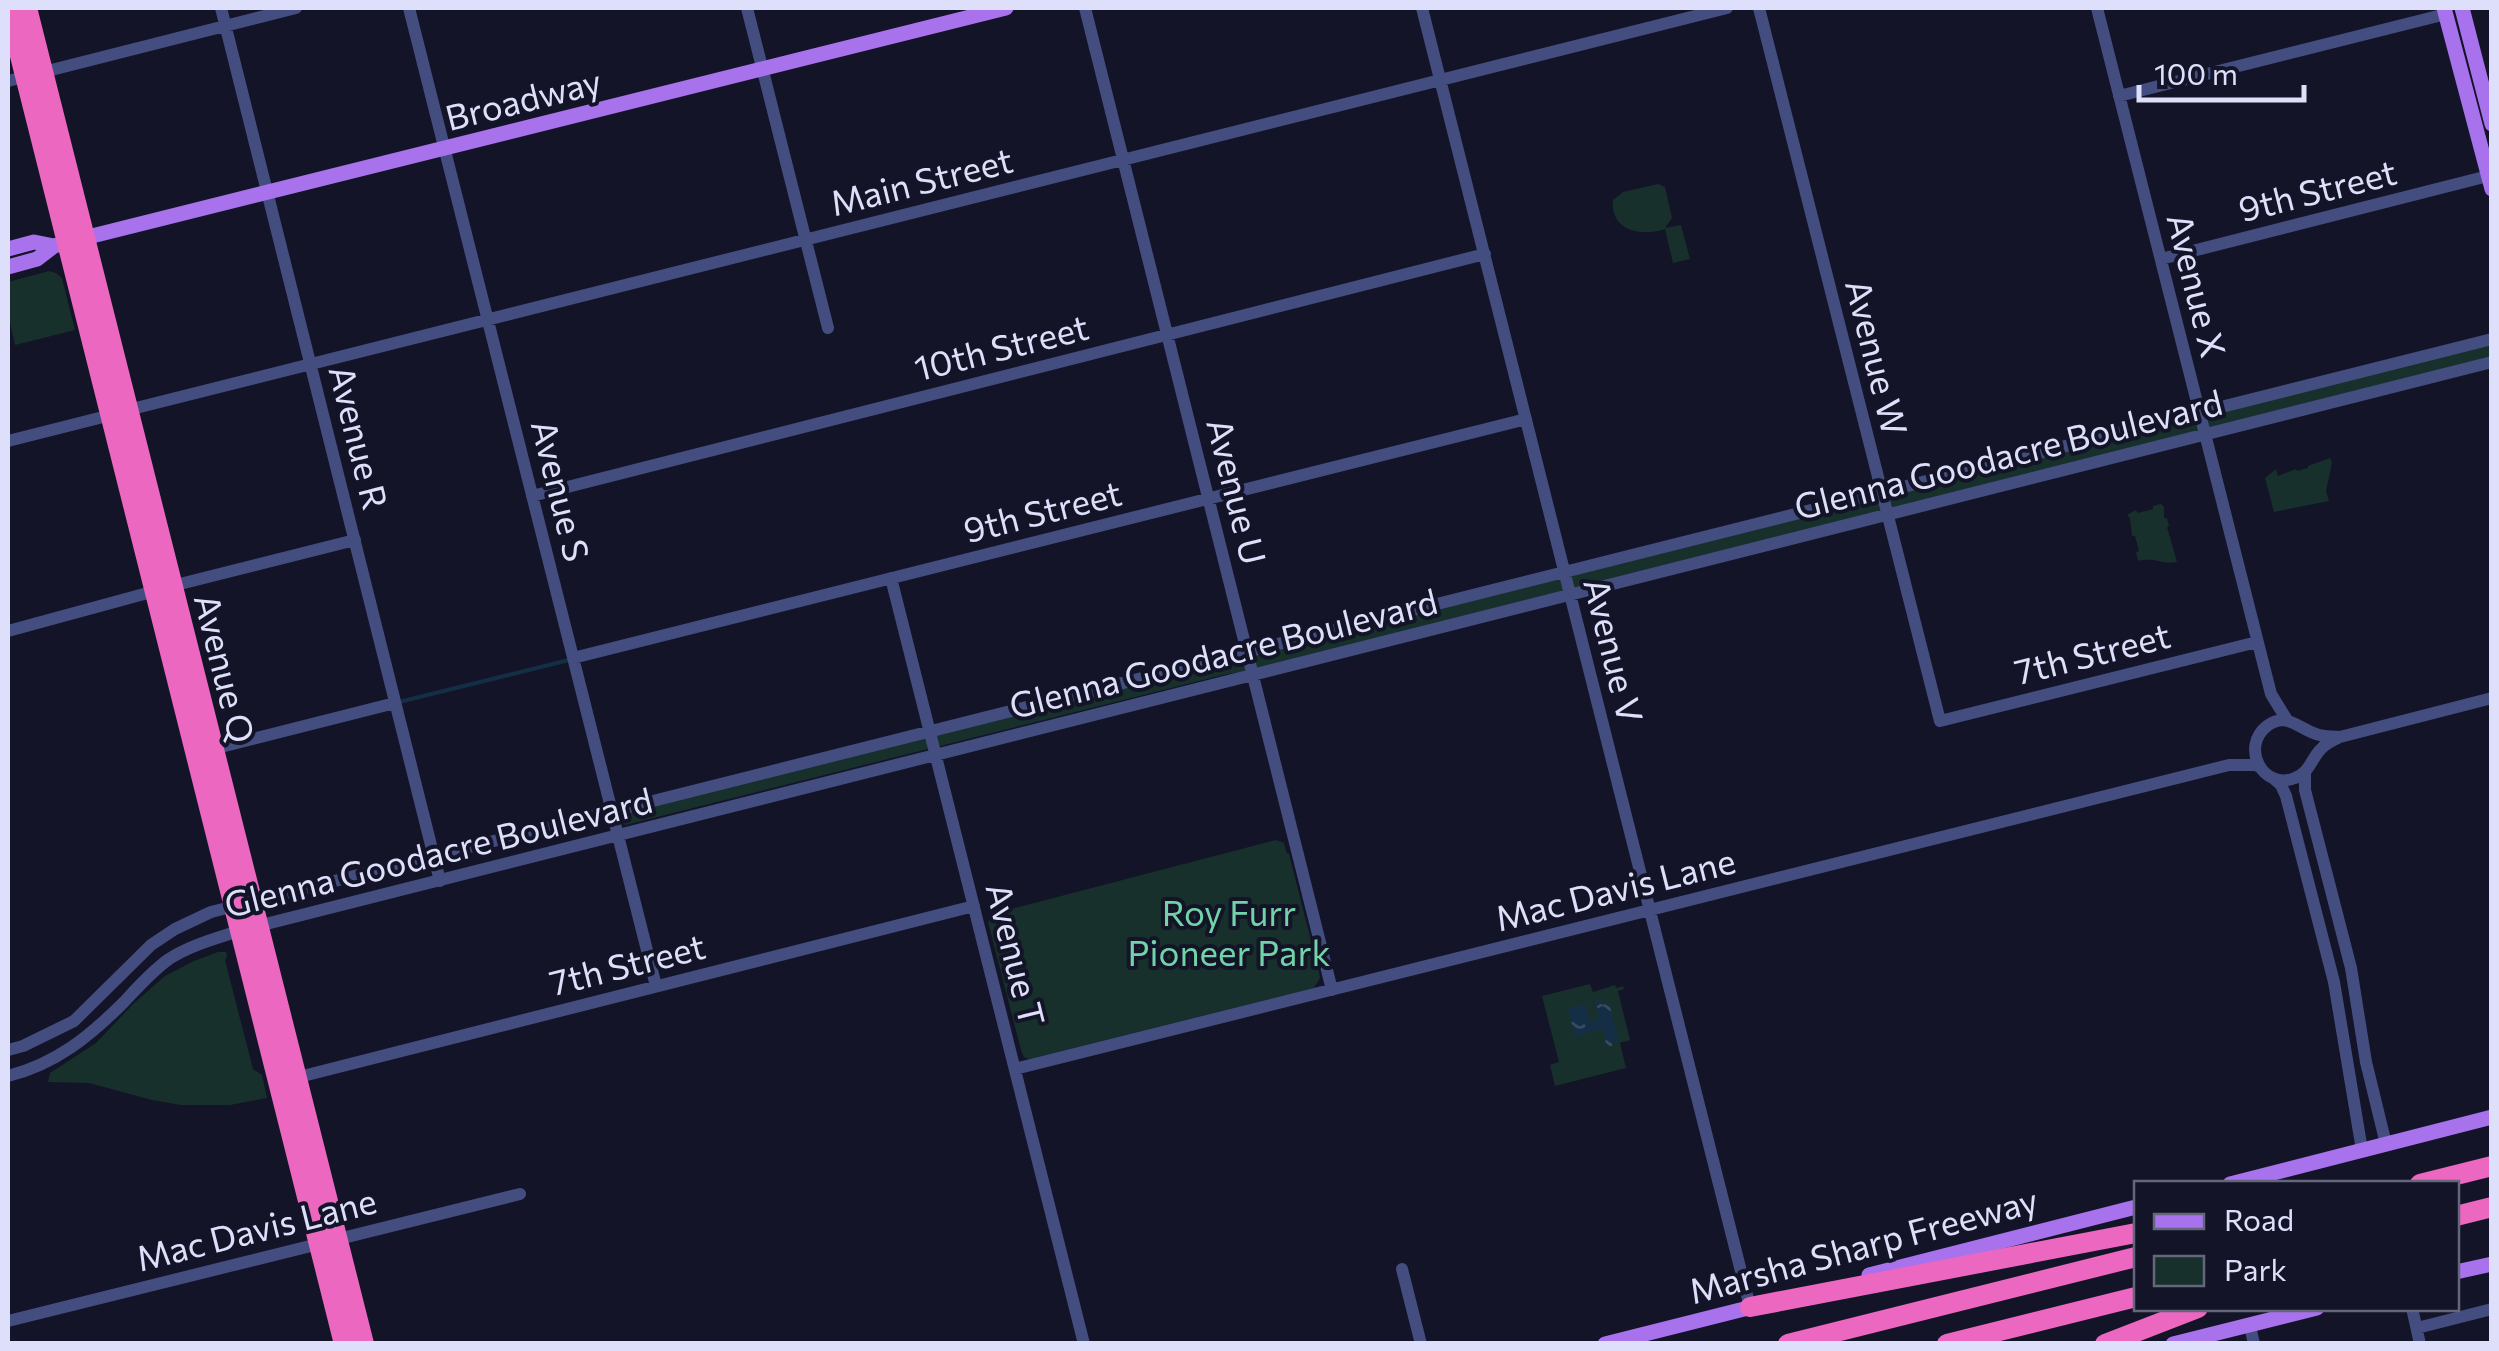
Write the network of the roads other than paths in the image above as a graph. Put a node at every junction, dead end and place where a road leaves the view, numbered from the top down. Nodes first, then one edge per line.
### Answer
1 (8, 8) edge
2 (27, 8) edge
3 (220, 8) edge
4 (296, 8) edge
5 (409, 8) edge
6 (747, 8) edge
7 (1006, 8) edge
8 (1086, 8) edge
9 (1422, 8) edge
10 (1728, 8) edge
11 (1759, 8) edge
12 (2097, 8) edge
13 (2451, 10) edge
14 (225, 25) junction
15 (763, 69) junction
16 (26, 76) edge
17 (1440, 80) junction
18 (2119, 96) junction
19 (2492, 124) edge
20 (444, 148) junction
21 (1124, 160) junction
22 (2490, 183) edge
23 (268, 193) junction
24 (806, 240) junction
25 (69, 242) junction
26 (8, 249) edge
27 (1486, 254) junction
28 (2161, 259) junction
29 (8, 267) edge
30 (488, 320) junction
31 (828, 328) dead end
32 (1168, 334) junction
33 (2492, 339) edge
34 (2492, 362) edge
35 (310, 364) junction
36 (120, 412) junction
37 (2200, 412) junction
38 (1526, 419) junction
39 (2205, 434) junction
40 (8, 441) edge
41 (1881, 492) junction
42 (532, 496) junction
43 (1209, 499) junction
44 (1887, 515) junction
45 (354, 540) junction
46 (1564, 571) junction
47 (891, 578) junction
48 (164, 589) junction
49 (1571, 595) junction
50 (8, 632) edge
51 (2258, 642) junction
52 (1247, 650) junction
53 (574, 658) junction
54 (1253, 675) junction
55 (2271, 694) junction
56 (2492, 698) edge
57 (395, 703) junction
58 (2287, 720) junction
59 (1940, 721) joint
60 (2266, 727) junction
61 (929, 730) junction
62 (2306, 730) junction
63 (2340, 737) junction
64 (2255, 744) junction
65 (213, 749) junction
66 (936, 756) junction
67 (2314, 759) junction
68 (2230, 765) junction
69 (2260, 767) junction
70 (2305, 772) junction
71 (2274, 778) junction
72 (612, 810) junction
73 (618, 836) junction
74 (434, 855) junction
75 (440, 881) junction
76 (243, 904) junction
77 (974, 906) junction
78 (1650, 910) junction
79 (250, 928) junction
80 (656, 986) junction
81 (1332, 990) junction
82 (8, 1050) edge
83 (1015, 1069) junction
84 (8, 1076) edge
85 (295, 1078) junction
86 (2492, 1117) edge
87 (2386, 1144) junction
88 (2362, 1150) junction
89 (2492, 1166) edge
90 (2242, 1181) edge
91 (2429, 1181) edge
92 (520, 1194) dead end
93 (2134, 1208) edge
94 (2492, 1208) edge
95 (2459, 1215) edge
96 (2134, 1234) edge
97 (328, 1241) junction
98 (2134, 1258) edge
99 (2492, 1264) edge
100 (1402, 1269) dead end
101 (2459, 1271) edge
102 (2134, 1297) edge
103 (1750, 1307) junction
104 (2492, 1310) edge
105 (2190, 1311) edge
106 (2306, 1311) edge
107 (2413, 1311) edge
108 (8, 1321) edge
109 (2250, 1326) junction
110 (2416, 1328) junction
111 (344, 1344) edge
112 (364, 1344) edge
113 (1084, 1344) edge
114 (1421, 1344) edge
115 (1605, 1344) edge
116 (1788, 1344) edge
117 (1947, 1344) edge
118 (2105, 1344) edge
119 (2174, 1344) edge
120 (2254, 1344) edge
121 (2420, 1344) edge

1 - 16 highway, Avenue Q
2 - 16 highway, Avenue Q
3 - 14 street, Avenue R
4 - 14 street
5 - 20 street, Avenue S
6 - 15 street
7 - 15 main road, Broadway
8 - 21 street, Avenue U
9 - 17 street, Avenue V
10 - 17 street, Main Street
11 - 41 street, Avenue W
12 - 18 street, Avenue X
13 - 18 street
13 - 19 main road
13 - 22 main road
14 - 16 street
14 - 23 street, Avenue R
15 - 20 main road, Broadway
15 - 24 street
16 - 25 highway, Avenue Q
17 - 21 street, Main Street
17 - 27 street, Avenue V
18 - 28 street, Avenue X
20 - 23 main road, Broadway
20 - 30 street, Avenue S
21 - 24 street, Main Street
21 - 32 street, Avenue U
22 - 28 street, 9th Street
23 - 25 main road, Broadway
23 - 35 street, Avenue R
24 - 30 street, Main Street
24 - 31 street
25 - 26 main road, Broadway
25 - 29 main road, Broadway
25 - 36 highway, Avenue Q
27 - 32 street, 10th Street
27 - 38 street, Avenue V
28 - 37 street, Avenue X
30 - 35 street, Main Street
30 - 42 street, Avenue S
32 - 42 street, 10th Street
32 - 43 street, Avenue U
33 - 37 street, Glenna Goodacre Boulevard
34 - 39 street, Glenna Goodacre Boulevard
35 - 36 street, Main Street
35 - 45 street, Avenue R
36 - 40 street, Main Street
36 - 48 highway, Avenue Q
36 - 48 highway, Avenue Q
37 - 39 street, Avenue X
37 - 41 street, Glenna Goodacre Boulevard
38 - 43 street, 9th Street
38 - 46 street, Avenue V
39 - 44 street, Glenna Goodacre Boulevard
39 - 51 street, Avenue X
41 - 44 street, Avenue W
41 - 46 street, Glenna Goodacre Boulevard
42 - 53 street, Avenue S
43 - 47 street, 9th Street
43 - 52 street, Avenue U
44 - 49 street, Glenna Goodacre Boulevard
44 - 59 street, Avenue W
45 - 48 street
45 - 57 street, Avenue R
46 - 49 street, Avenue V
46 - 52 street, Glenna Goodacre Boulevard
47 - 53 street, 9th Street
47 - 61 street, Avenue T
48 - 50 street
48 - 65 highway, Avenue Q
48 - 76 highway, Avenue Q
49 - 54 street, Glenna Goodacre Boulevard
49 - 78 street, Avenue V
51 - 55 street, Avenue X
51 - 59 street, 7th Street
52 - 54 street, Avenue U
52 - 61 street, Glenna Goodacre Boulevard
53 - 72 street, Avenue S
54 - 66 street, Glenna Goodacre Boulevard
54 - 81 street, Avenue U
55 - 58 street, Avenue X
55 - 60 street, Avenue X
56 - 63 street
57 - 65 street
57 - 74 street, Avenue R
58 - 60 street
58 - 62 street
60 - 64 street
61 - 66 street, Avenue T
61 - 72 street, Glenna Goodacre Boulevard
62 - 63 street
62 - 67 street
63 - 67 street
64 - 68 street
64 - 69 street
65 - 76 highway, Avenue Q
66 - 73 street, Glenna Goodacre Boulevard
66 - 77 street, Avenue T
67 - 70 street
68 - 69 street
68 - 78 street, Mac Davis Lane
69 - 71 street
70 - 71 street
70 - 87 street
71 - 88 street
72 - 73 street, Avenue S
72 - 74 street, Glenna Goodacre Boulevard
73 - 75 street, Glenna Goodacre Boulevard
73 - 80 street, Avenue S
74 - 75 street, Avenue R
74 - 76 street, Glenna Goodacre Boulevard
75 - 79 street, Glenna Goodacre Boulevard
76 - 79 highway, Avenue Q
76 - 82 street, Glenna Goodacre Boulevard
77 - 80 street, 7th Street
77 - 83 street, Avenue T
78 - 81 street, Mac Davis Lane
78 - 103 street, Avenue V
79 - 84 street, Glenna Goodacre Boulevard
79 - 85 highway, Avenue Q
79 - 97 highway, Avenue Q
80 - 85 street, 7th Street
81 - 83 street, Mac Davis Lane
83 - 113 street, Avenue T
85 - 97 highway, Avenue Q
86 - 87 main road
87 - 88 main road
88 - 90 main road
89 - 91 highway
92 - 97 street, Mac Davis Lane
93 - 103 main road, Marsha Sharp Freeway
94 - 95 highway
96 - 103 highway
97 - 108 street, Mac Davis Lane
97 - 111 highway, Avenue Q
97 - 112 highway, Avenue Q
98 - 116 highway
99 - 101 main road
100 - 114 street
102 - 117 highway
103 - 115 main road, Marsha Sharp Freeway
104 - 110 street
105 - 118 highway
106 - 109 main road
107 - 110 street
109 - 119 main road
109 - 120 street
110 - 121 street

